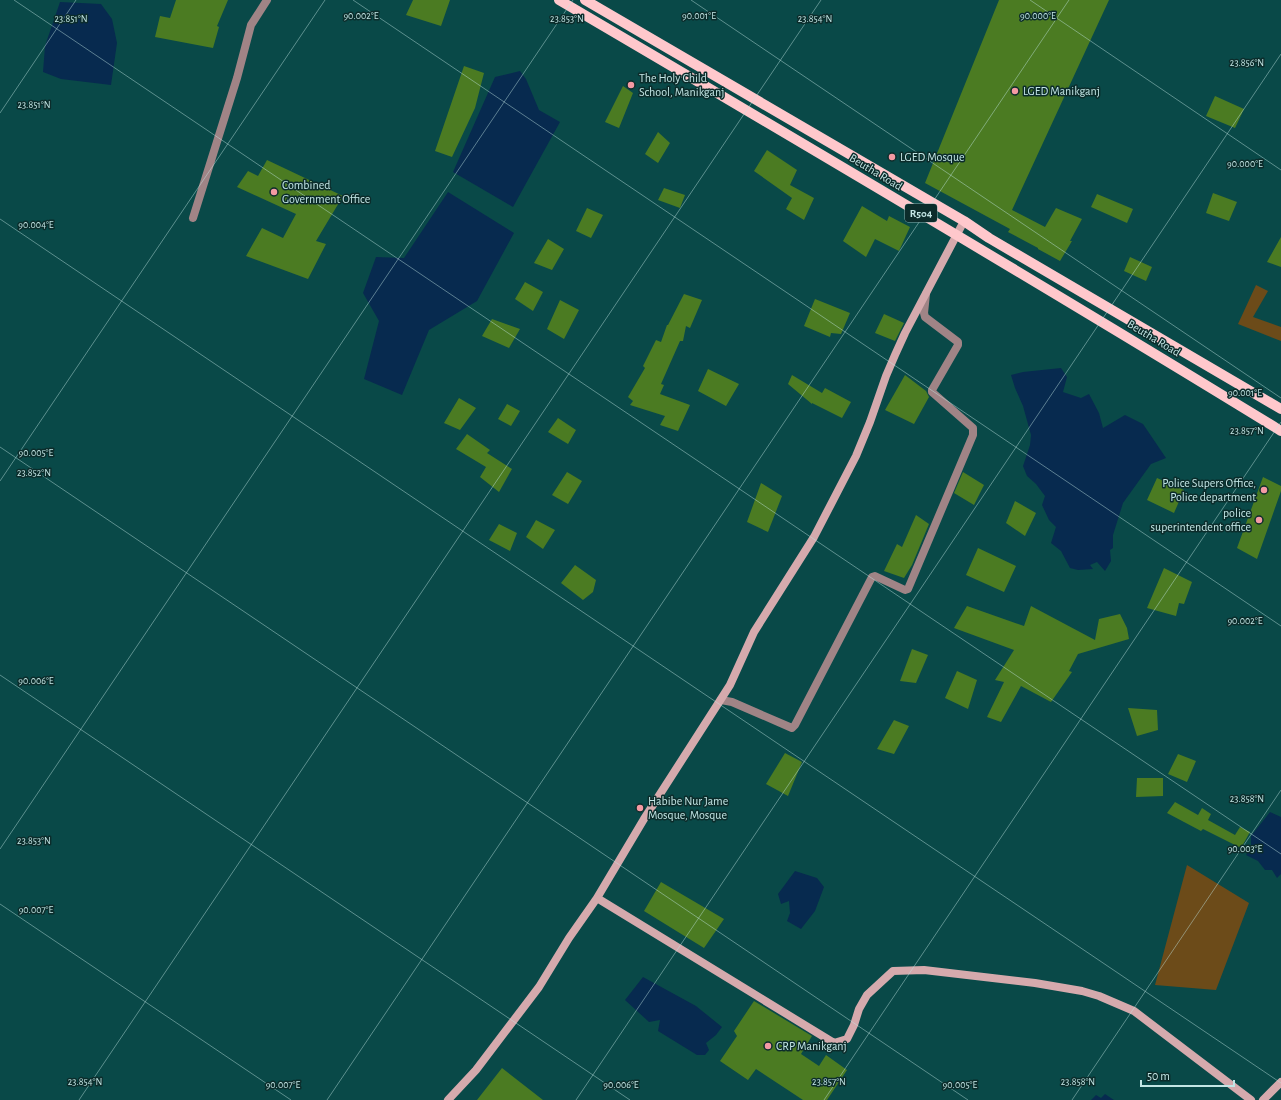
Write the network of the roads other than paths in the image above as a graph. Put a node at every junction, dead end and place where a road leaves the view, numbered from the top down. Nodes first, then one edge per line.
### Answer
1 (267, 0) edge
2 (559, 0) edge
3 (585, 0) edge
4 (194, 218) dead end
5 (964, 221) junction
6 (956, 234) junction
7 (926, 293) junction
8 (1281, 409) edge
9 (1281, 432) edge
10 (721, 700) junction
11 (597, 898) junction
12 (1281, 1082) edge
13 (448, 1100) edge
14 (1252, 1100) edge
15 (1263, 1100) edge

1 - 4 street
2 - 6 main road, Beutha Road / R504
3 - 5 main road, Beutha Road / R504
5 - 6 street
5 - 8 main road, Beutha Road / R504
6 - 7 street
6 - 9 main road, Beutha Road / R504
7 - 10 street
7 - 10 street
10 - 11 street
11 - 13 street
11 - 14 street
12 - 15 street

